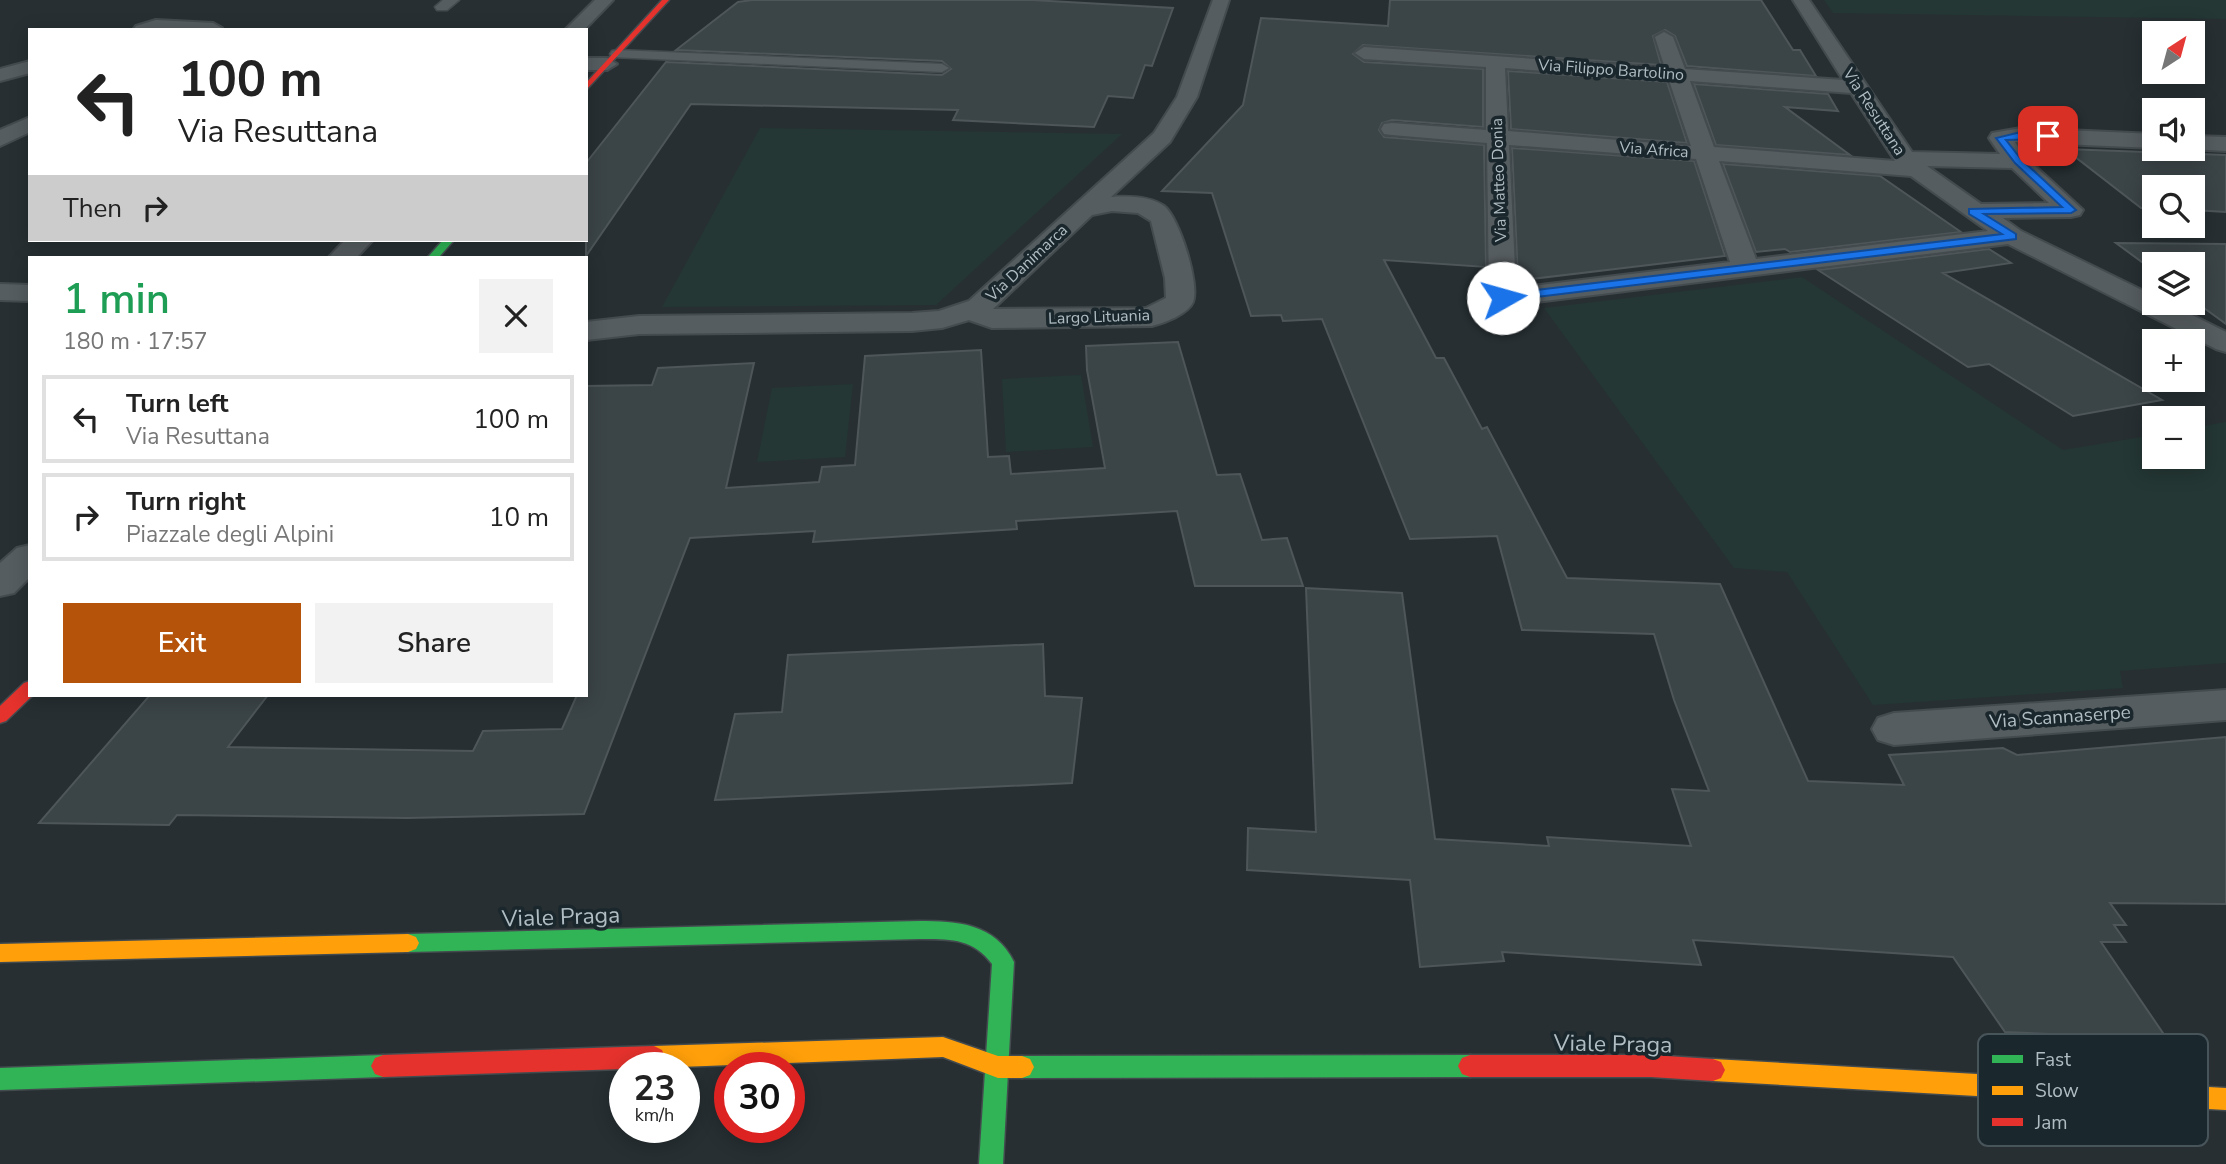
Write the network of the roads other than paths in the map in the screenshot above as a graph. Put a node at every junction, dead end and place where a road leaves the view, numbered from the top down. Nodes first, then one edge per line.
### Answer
1 (605, 0) edge
2 (666, 0) edge
3 (1221, 0) edge
4 (1801, 0) edge
5 (148, 28) edge
6 (213, 28) edge
7 (576, 28) edge
8 (1664, 37) dead end
9 (1364, 53) dead end
10 (612, 59) junction
11 (1494, 62) junction
12 (588, 64) edge
13 (28, 68) edge
14 (942, 68) dead end
15 (2, 75) edge
16 (1677, 75) junction
17 (28, 76) edge
18 (588, 86) edge
19 (1858, 87) junction
20 (28, 124) edge
21 (1392, 129) dead end
22 (1498, 137) junction
23 (0, 139) edge
24 (2142, 140) edge
25 (2205, 143) edge
26 (2226, 144) edge
27 (1704, 153) junction
28 (2018, 161) junction
29 (1911, 165) junction
30 (1083, 210) junction
31 (1973, 211) junction
32 (2012, 236) junction
33 (357, 242) edge
34 (447, 242) edge
35 (343, 256) edge
36 (434, 256) edge
37 (1746, 269) junction
38 (0, 292) edge
39 (28, 293) edge
40 (979, 307) junction
41 (588, 331) edge
42 (2226, 342) edge
43 (28, 558) edge
44 (0, 584) edge
45 (28, 689) edge
46 (2226, 705) edge
47 (0, 717) edge
48 (1894, 729) dead end
49 (0, 953) edge
50 (998, 1067) junction
51 (0, 1079) edge
52 (1978, 1085) edge
53 (2208, 1098) edge
54 (2226, 1099) edge
55 (991, 1164) edge

1 - 7 street
2 - 10 street
3 - 30 street, Via Danimarca
4 - 19 street, Via Resuttana
5 - 6 street
8 - 16 street
9 - 11 street, Via Filippo Bartolino
10 - 12 street
10 - 14 lane
10 - 18 street
11 - 16 street, Via Filippo Bartolino
11 - 22 street, Via Matteo Donia
13 - 15 street
15 - 17 street
16 - 19 street, Via Filippo Bartolino
16 - 27 street
19 - 29 street, Via Resuttana
20 - 23 street
21 - 22 street, Via Africa
22 - 27 street, Via Africa
22 - 37 street, Via Matteo Donia
24 - 28 street
25 - 26 street
27 - 29 street, Via Africa
27 - 37 street
28 - 29 street, Via Africa
28 - 31 street
29 - 31 street, Via Resuttana
30 - 40 street, Via Danimarca
30 - 40 street, Largo Lituania
31 - 32 street, Via Resuttana
32 - 37 street
32 - 42 street, Via Resuttana
33 - 35 street
34 - 36 street
38 - 39 street
40 - 41 street, Via Danimarca
43 - 44 street
45 - 47 street
46 - 48 street, Via Scannaserpe
49 - 50 street, Viale Praga
50 - 51 street, Viale Praga
50 - 52 street, Viale Praga
50 - 55 street
53 - 54 street, Viale Praga

